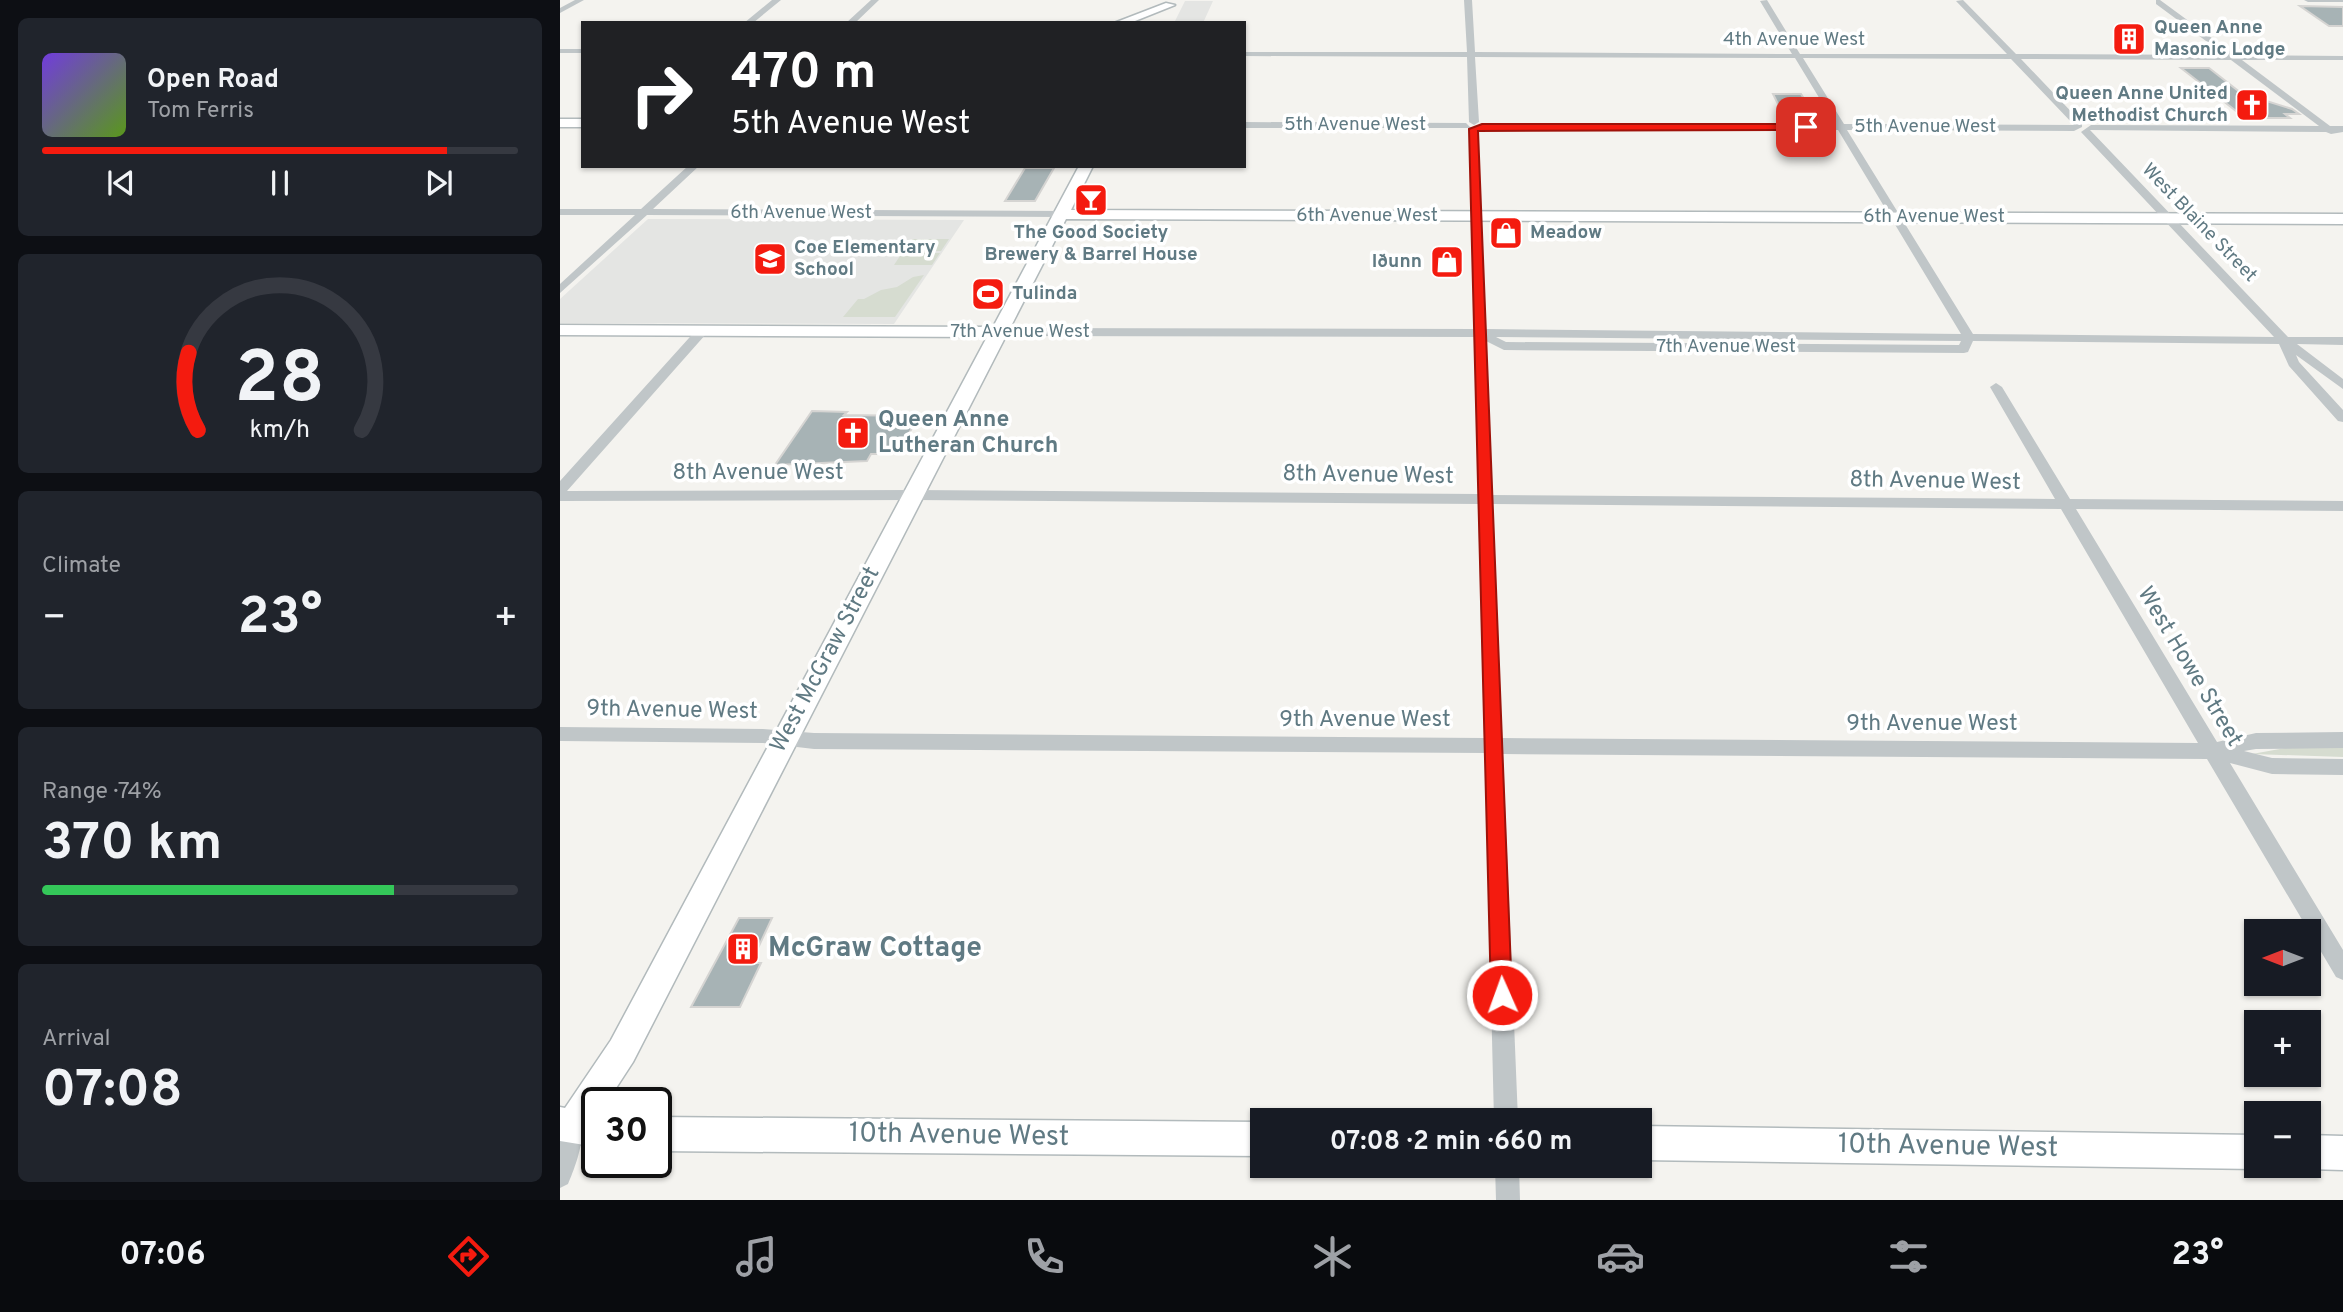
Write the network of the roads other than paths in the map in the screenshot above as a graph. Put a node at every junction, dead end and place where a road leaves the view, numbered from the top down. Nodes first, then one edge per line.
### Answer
1 (580, 0) edge
2 (777, 0) edge
3 (875, 0) edge
4 (1468, 0) edge
5 (1764, 0) edge
6 (1959, 0) edge
7 (2308, 0) edge
8 (2343, 0) edge
9 (2156, 1) edge
10 (1172, 3) edge
11 (560, 11) edge
12 (751, 21) edge
13 (852, 21) edge
14 (1124, 21) edge
15 (1162, 21) edge
16 (560, 51) edge
17 (581, 51) edge
18 (1246, 54) edge
19 (1471, 55) junction
20 (1798, 56) junction
21 (2013, 57) junction
22 (2233, 58) junction
23 (2343, 58) edge
24 (560, 123) edge
25 (581, 123) edge
26 (1246, 125) edge
27 (1474, 126) junction
28 (1841, 127) junction
29 (2083, 128) junction
30 (2329, 129) junction
31 (2343, 129) edge
32 (2343, 140) edge
33 (692, 168) edge
34 (1085, 168) edge
35 (560, 212) edge
36 (644, 212) junction
37 (1060, 214) junction
38 (1476, 216) junction
39 (1897, 217) junction
40 (2169, 219) junction
41 (2343, 219) edge
42 (560, 290) edge
43 (560, 330) edge
44 (702, 331) junction
45 (999, 332) junction
46 (1480, 333) junction
47 (1969, 337) junction
48 (2284, 340) junction
49 (2343, 341) edge
50 (2343, 385) edge
51 (1996, 387) dead end
52 (2343, 418) edge
53 (560, 490) edge
54 (913, 495) junction
55 (560, 496) edge
56 (1485, 500) junction
57 (2068, 506) junction
58 (2343, 506) edge
59 (560, 734) edge
60 (785, 738) junction
61 (2343, 740) edge
62 (1493, 745) junction
63 (2212, 751) junction
64 (2343, 767) edge
65 (2343, 970) edge
66 (1506, 1108) edge
67 (572, 1132) edge
68 (672, 1134) edge
69 (1250, 1139) edge
70 (1652, 1143) edge
71 (2244, 1152) edge
72 (2321, 1152) edge
73 (2343, 1153) edge
74 (560, 1176) edge
75 (1507, 1178) edge
76 (1507, 1200) edge

1 - 11 street
2 - 12 street
3 - 13 street
4 - 19 street
5 - 20 street
6 - 21 street, West Blaine Street
7 - 8 street
9 - 22 street
10 - 14 street
10 - 15 street
16 - 17 street
18 - 19 street, 4th Avenue West
19 - 20 street, 4th Avenue West
19 - 27 street
20 - 21 street, 4th Avenue West
20 - 28 street
21 - 22 street, 4th Avenue West
21 - 29 street, West Blaine Street
22 - 23 street, 4th Avenue West
22 - 30 street
24 - 25 street
26 - 27 street, 5th Avenue West
27 - 28 street, 5th Avenue West
27 - 38 street
28 - 29 street, 5th Avenue West
28 - 39 street
29 - 30 street, 5th Avenue West
29 - 40 street, West Blaine Street
30 - 31 street, 5th Avenue West
30 - 32 street
33 - 36 street
34 - 37 street, West McGraw Street
35 - 36 street, 6th Avenue West
36 - 37 street, 6th Avenue West
36 - 42 street
37 - 38 street, 6th Avenue West
37 - 45 street, West McGraw Street
38 - 39 street, 6th Avenue West
38 - 46 street
39 - 40 street, 6th Avenue West
39 - 47 street
40 - 41 street, 6th Avenue West
40 - 48 street, West Blaine Street
43 - 44 street, 7th Avenue West
44 - 45 street, 7th Avenue West
44 - 53 street
45 - 46 street, 7th Avenue West
45 - 54 street, West McGraw Street
46 - 47 street, 7th Avenue West
46 - 56 street
47 - 48 street, 7th Avenue West
48 - 49 street, 7th Avenue West
48 - 50 street, West Blaine Street
48 - 52 street, West Blaine Street
51 - 57 street, West Howe Street
54 - 55 street, 8th Avenue West
54 - 56 street, 8th Avenue West
54 - 60 street, West McGraw Street
56 - 57 street, 8th Avenue West
56 - 62 street
57 - 58 street, 8th Avenue West
57 - 63 street, West Howe Street
59 - 60 street, 9th Avenue West
60 - 62 street, 9th Avenue West
60 - 67 street, West McGraw Street
61 - 63 street, 9th Avenue West
62 - 63 street, 9th Avenue West
62 - 66 street
63 - 64 street, 9th Avenue West
63 - 65 street, West Howe Street
67 - 74 street
68 - 69 street, 10th Avenue West
70 - 71 street, 10th Avenue West
72 - 73 street
75 - 76 street

